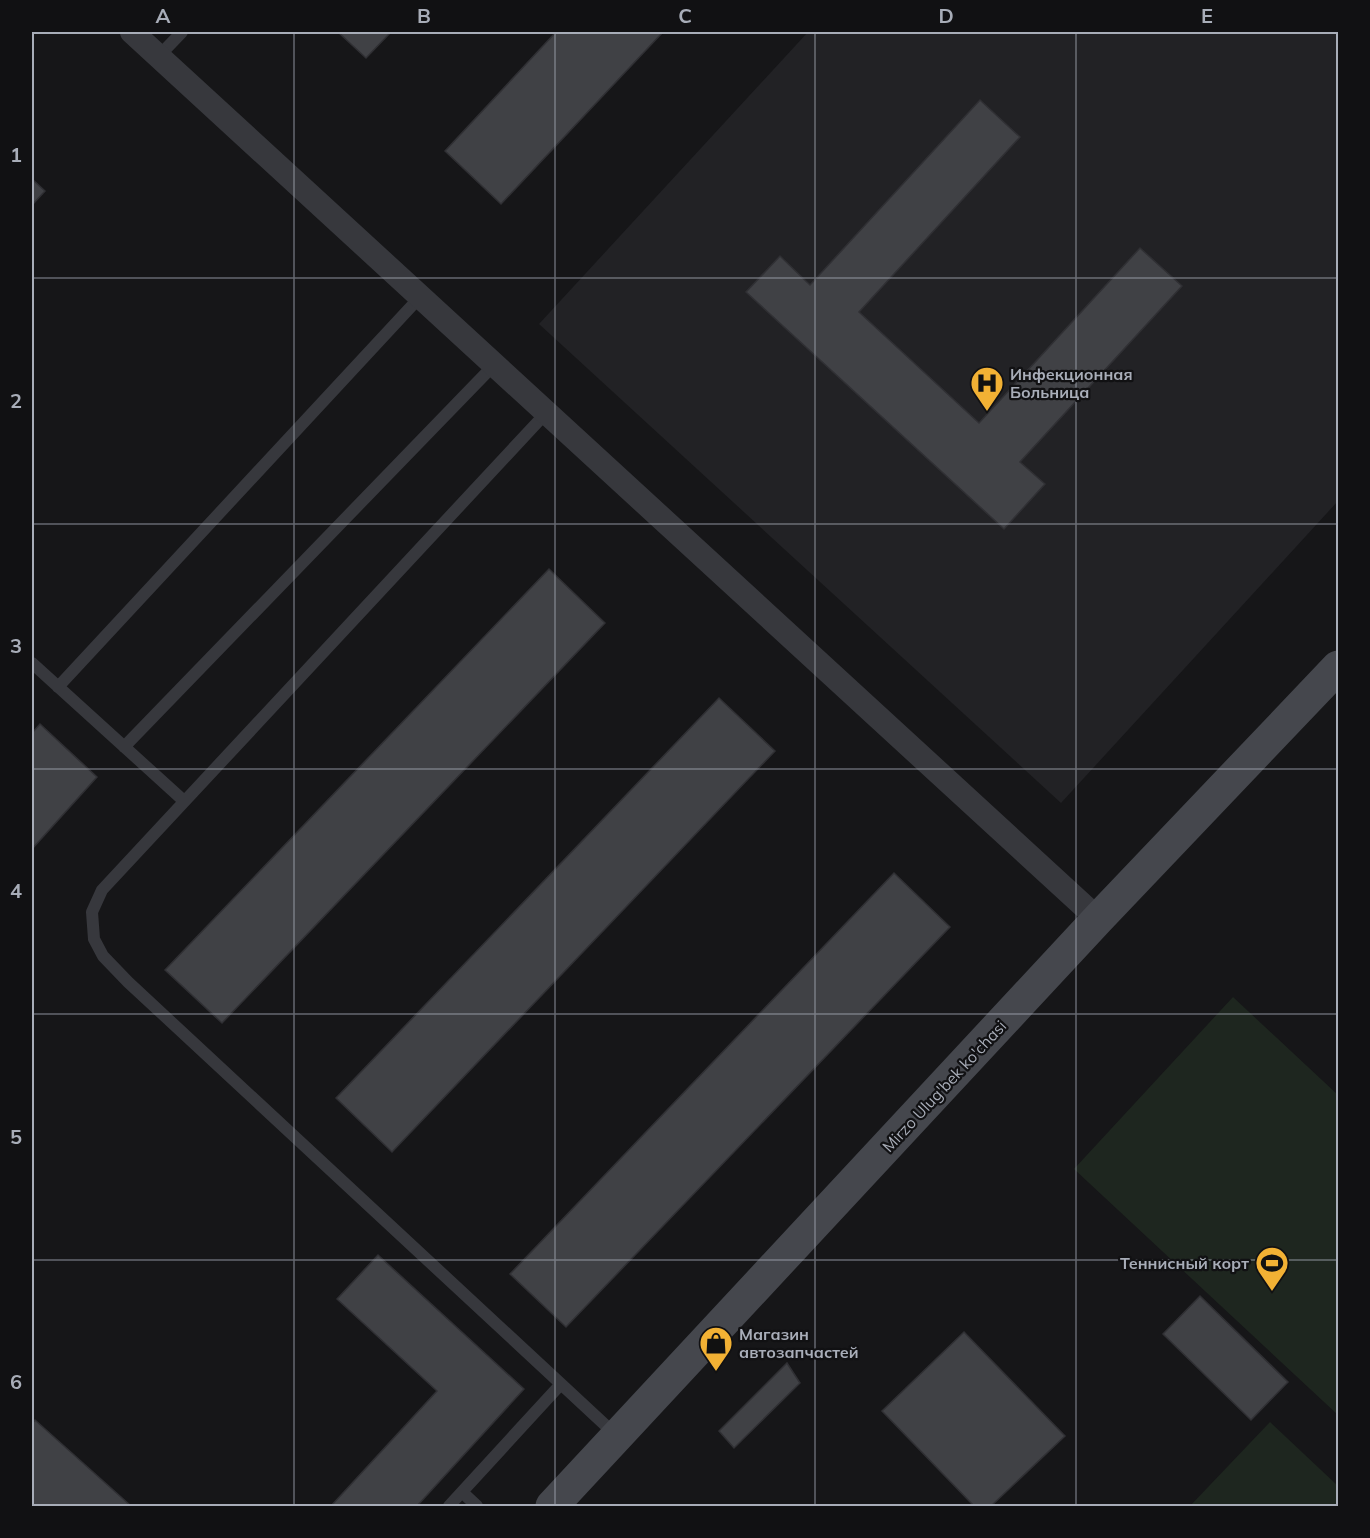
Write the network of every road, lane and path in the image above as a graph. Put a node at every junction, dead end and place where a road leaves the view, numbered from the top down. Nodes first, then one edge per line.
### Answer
1 (132, 32) edge
2 (182, 32) edge
3 (159, 56) junction
4 (420, 297) junction
5 (494, 365) junction
6 (547, 412) junction
7 (32, 663) edge
8 (1338, 667) edge
9 (58, 687) junction
10 (124, 747) junction
11 (184, 801) junction
12 (1098, 920) junction
13 (561, 1384) junction
14 (618, 1436) junction
15 (462, 1492) junction
16 (449, 1506) edge
17 (477, 1506) edge
18 (552, 1506) edge

1 - 3 street
2 - 3 lane
3 - 4 street
4 - 5 street
4 - 9 lane
5 - 6 street
5 - 10 lane
6 - 11 lane
6 - 12 street
7 - 9 lane
8 - 12 main road, Mirzo Ulug'bek ko'chasi
9 - 10 lane
10 - 11 lane
11 - 13 lane
12 - 14 main road, Mirzo Ulug'bek ko'chasi
13 - 14 lane
13 - 15 lane
14 - 18 main road, Mirzo Ulug'bek ko'chasi
15 - 16 lane
15 - 17 lane

